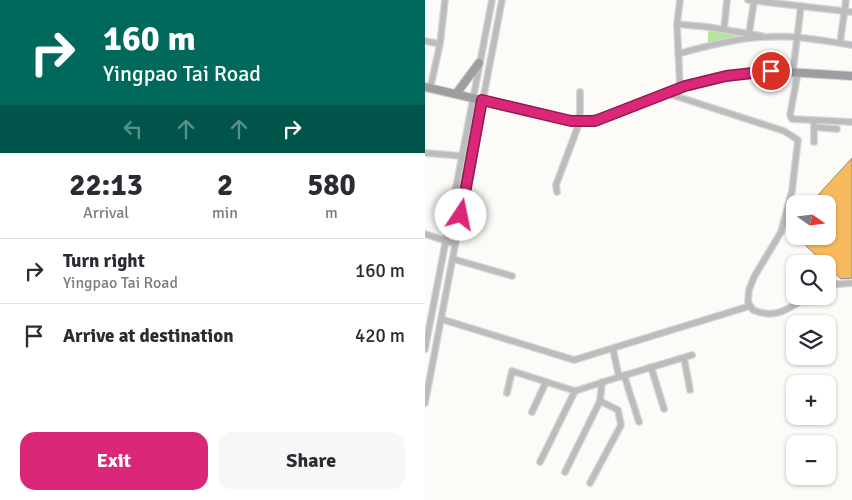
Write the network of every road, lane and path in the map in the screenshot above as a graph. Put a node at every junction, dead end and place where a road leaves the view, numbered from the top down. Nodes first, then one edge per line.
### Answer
1 (445, 0) edge
2 (492, 0) edge
3 (502, 0) edge
4 (680, 0) edge
5 (727, 0) edge
6 (751, 0) edge
7 (846, 0) edge
8 (801, 6) junction
9 (845, 11) junction
10 (852, 12) edge
11 (677, 24) junction
12 (724, 29) junction
13 (749, 34) junction
14 (766, 37) junction
15 (797, 38) junction
16 (425, 41) edge
17 (840, 43) junction
18 (440, 44) junction
19 (852, 45) edge
20 (678, 54) junction
21 (479, 63) junction
22 (795, 71) junction
23 (852, 76) edge
24 (429, 88) edge
25 (680, 88) junction
26 (580, 92) dead end
27 (666, 93) junction
28 (456, 94) junction
29 (473, 98) junction
30 (482, 100) junction
31 (579, 122) junction
32 (852, 122) edge
33 (815, 124) junction
34 (837, 128) dead end
35 (814, 142) dead end
36 (425, 152) edge
37 (462, 156) junction
38 (557, 192) dead end
39 (425, 234) edge
40 (451, 243) junction
41 (453, 258) junction
42 (512, 276) dead end
43 (852, 281) edge
44 (836, 283) edge
45 (793, 305) edge
46 (750, 306) junction
47 (441, 319) junction
48 (429, 345) edge
49 (613, 349) junction
50 (692, 355) dead end
51 (684, 358) junction
52 (651, 367) junction
53 (621, 376) junction
54 (546, 382) junction
55 (603, 382) junction
56 (690, 390) dead end
57 (575, 391) junction
58 (507, 394) dead end
59 (600, 401) junction
60 (425, 403) edge
61 (664, 410) dead end
62 (532, 412) dead end
63 (639, 422) dead end
64 (539, 462) dead end
65 (565, 472) dead end
66 (590, 483) dead end

1 - 18 street
2 - 21 street
3 - 30 street
4 - 11 street
5 - 12 street
6 - 8 street
6 - 13 street
7 - 9 street
8 - 9 street
8 - 15 street
9 - 10 street
9 - 17 street
11 - 12 street
11 - 20 street
12 - 13 street
13 - 14 street
14 - 15 street
14 - 20 street
15 - 17 street
15 - 22 street
16 - 18 street
17 - 19 street
18 - 24 street
20 - 25 street
21 - 28 main road
21 - 29 street
22 - 23 main road
22 - 25 main road
22 - 33 street
24 - 28 main road
25 - 27 main road
26 - 31 street
27 - 31 main road
27 - 46 street
28 - 29 main road
29 - 30 main road
29 - 37 street
30 - 31 main road
30 - 40 street
31 - 38 street
32 - 33 street
33 - 34 street
33 - 35 street
36 - 37 street
37 - 40 street
39 - 40 street
40 - 41 street
40 - 48 street
41 - 42 street
41 - 47 street
43 - 44 street
45 - 46 street
46 - 49 street
47 - 48 street
47 - 49 street
48 - 60 street
49 - 53 street
50 - 51 street
51 - 52 street
51 - 56 street
52 - 53 street
52 - 61 street
53 - 55 street
53 - 63 street
54 - 57 street
54 - 58 street
54 - 62 street
55 - 57 street
55 - 59 street
57 - 64 street
59 - 65 street
59 - 66 street

